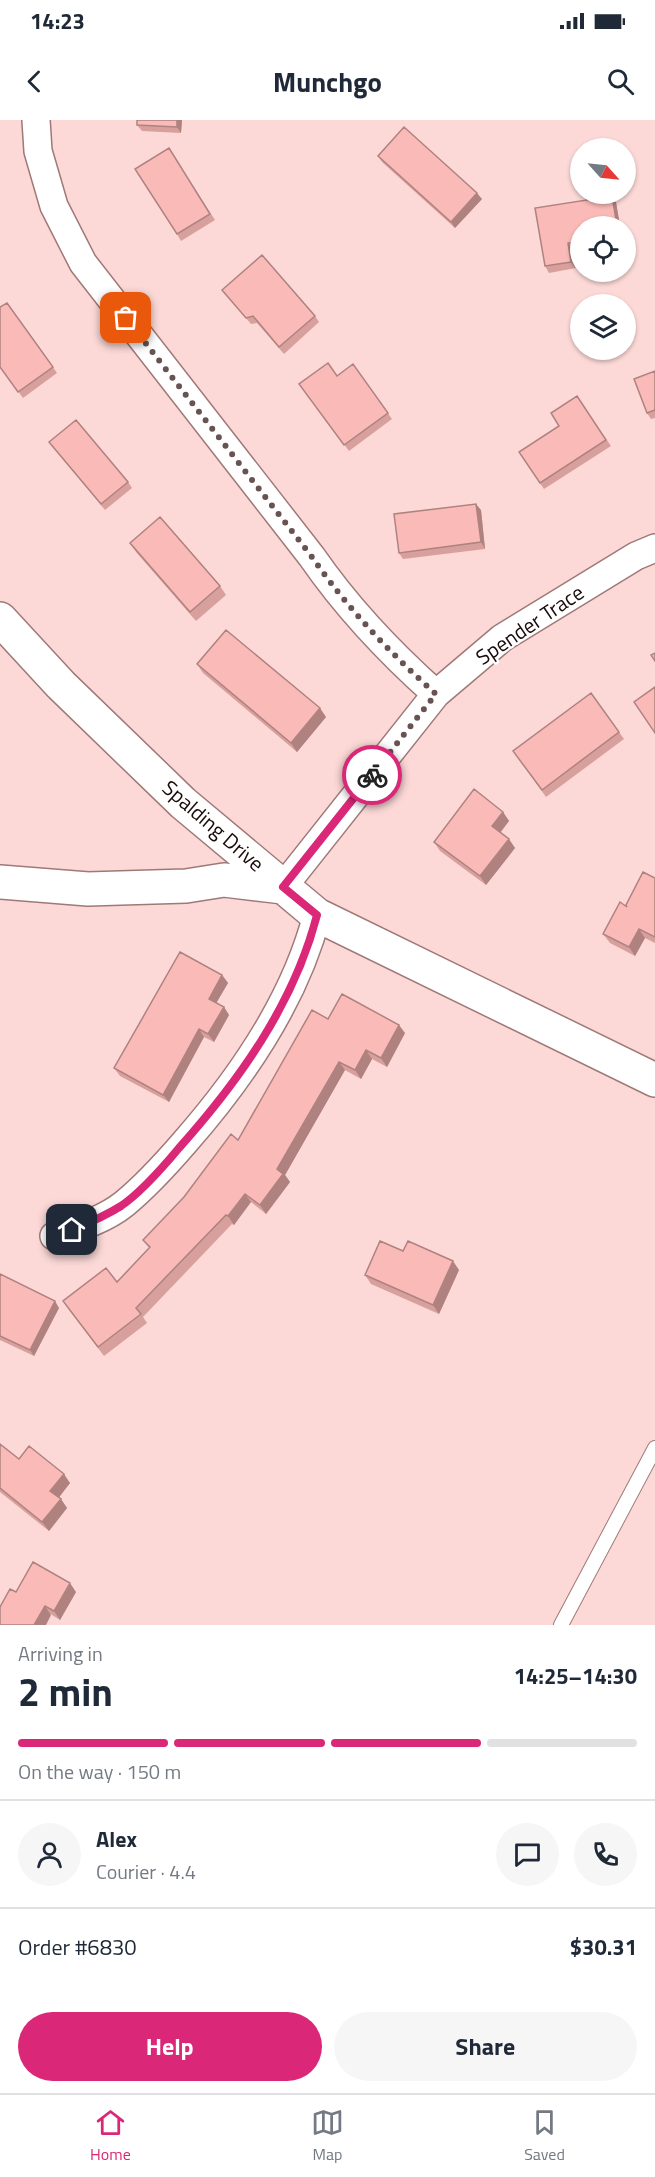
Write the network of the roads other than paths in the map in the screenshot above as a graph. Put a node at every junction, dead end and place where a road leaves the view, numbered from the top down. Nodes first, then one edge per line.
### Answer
1 (36, 120) edge
2 (655, 548) edge
3 (0, 619) edge
4 (436, 694) junction
5 (0, 882) edge
6 (283, 887) junction
7 (317, 915) junction
8 (655, 1080) edge
9 (54, 1236) dead end
10 (655, 1448) edge
11 (561, 1625) edge

1 - 4 street
2 - 4 street, Spender Trace
3 - 6 street, Spalding Drive
4 - 6 street, Spender Trace
5 - 6 street
6 - 7 street, Spalding Drive
7 - 8 street, Spalding Drive
7 - 9 street
10 - 11 lane

